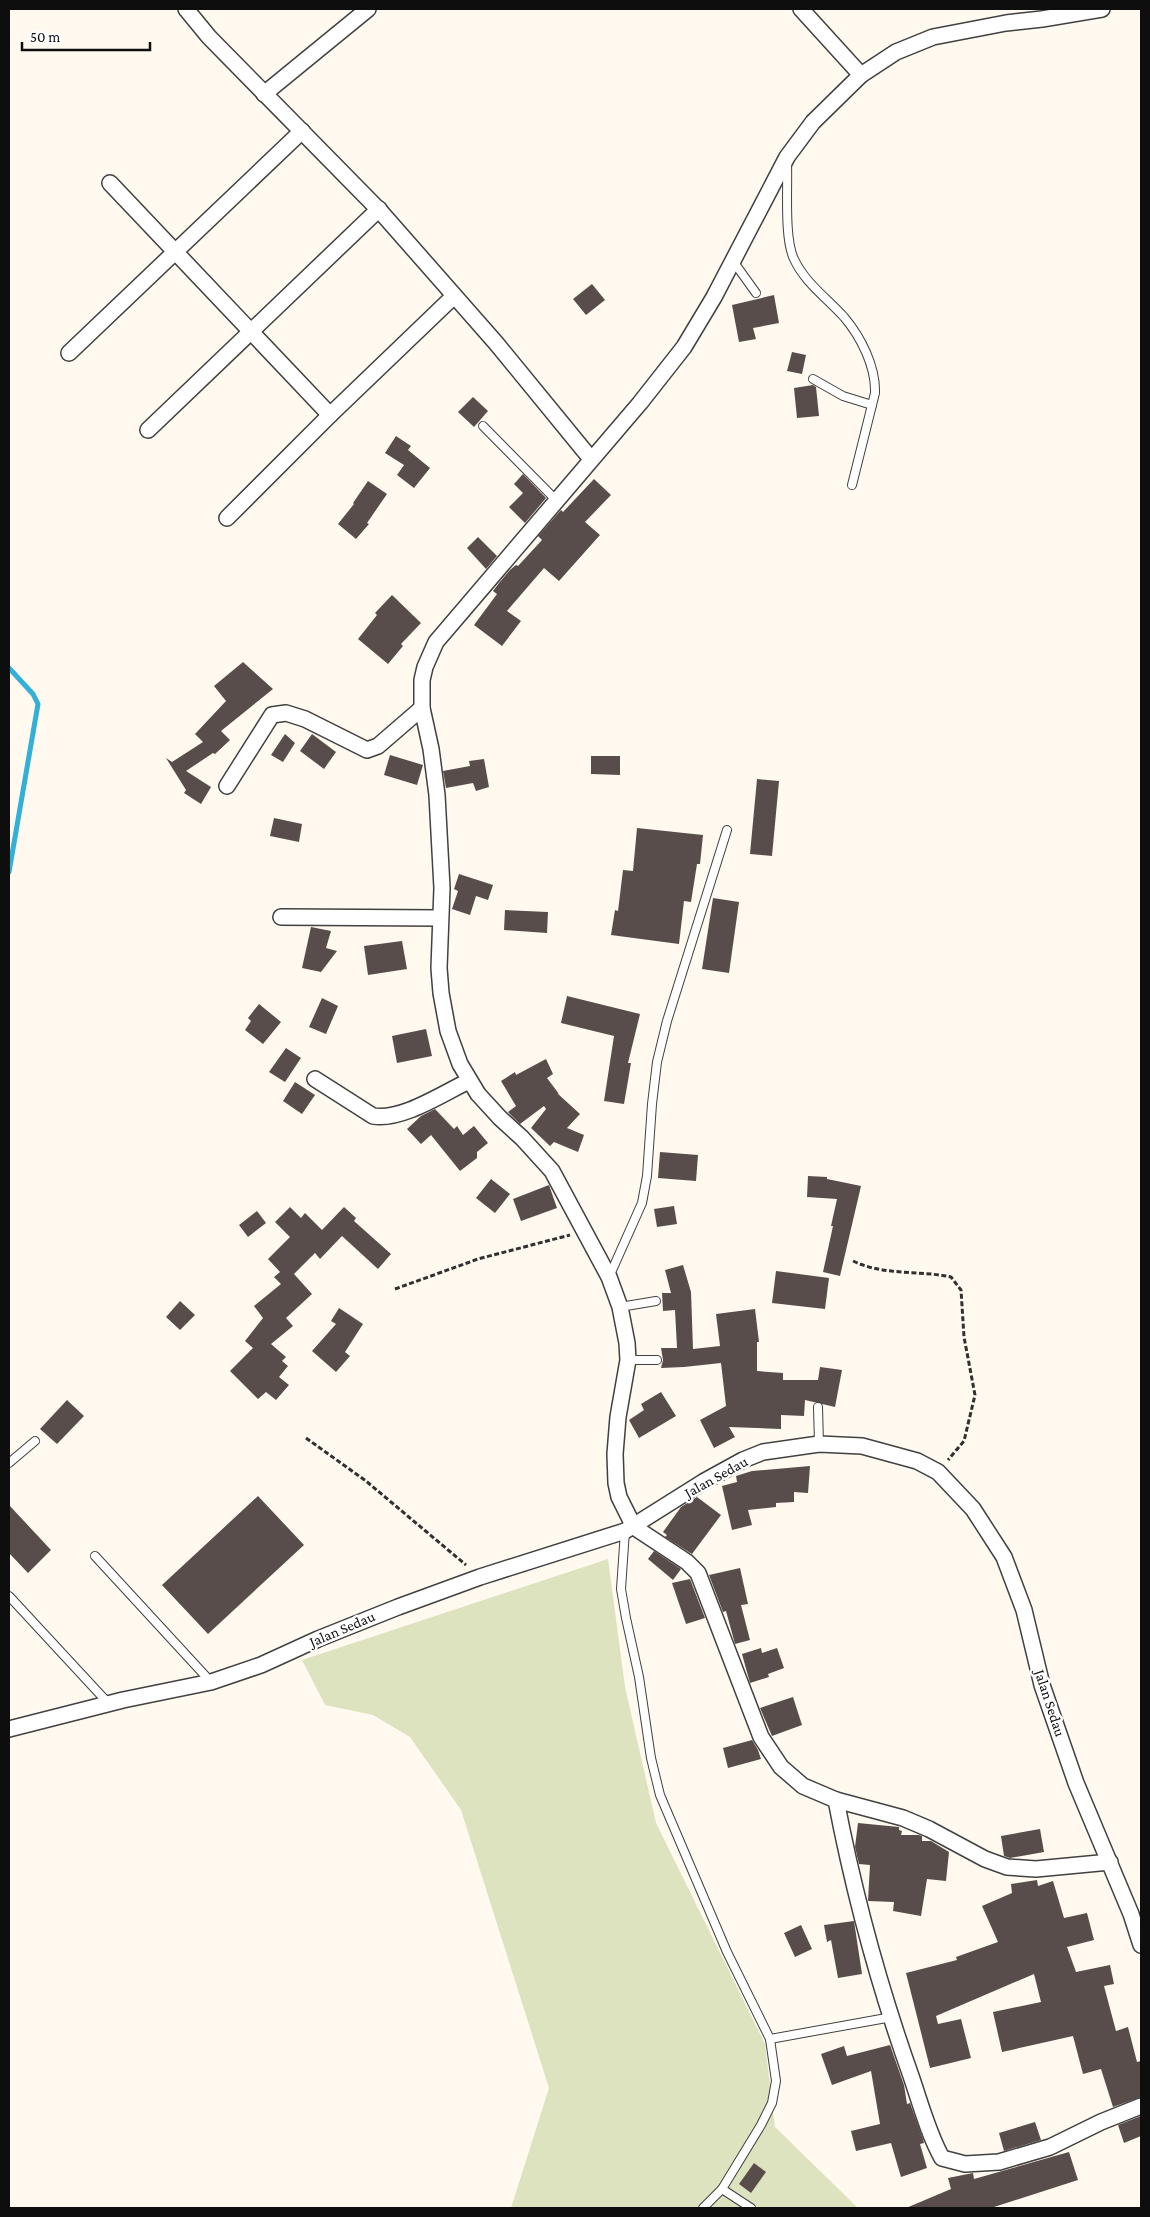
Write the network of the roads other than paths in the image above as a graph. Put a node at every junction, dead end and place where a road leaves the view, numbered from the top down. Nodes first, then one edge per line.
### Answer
1 (186, 9) edge
2 (368, 9) edge
3 (801, 9) edge
4 (1102, 9) edge
5 (861, 75) junction
6 (264, 94) junction
7 (302, 131) junction
8 (787, 157) junction
9 (110, 183) dead end
10 (378, 210) junction
11 (175, 252) junction
12 (732, 261) junction
13 (756, 293) dead end
14 (454, 296) junction
15 (251, 331) junction
16 (69, 353) dead end
17 (813, 379) dead end
18 (872, 405) junction
19 (330, 415) junction
20 (483, 426) dead end
21 (148, 430) dead end
22 (592, 459) junction
23 (852, 485) dead end
24 (556, 501) junction
25 (227, 518) dead end
26 (422, 708) junction
27 (227, 786) dead end
28 (727, 830) dead end
29 (281, 918) dead end
30 (440, 918) junction
31 (315, 1079) dead end
32 (469, 1081) junction
33 (609, 1277) junction
34 (656, 1301) dead end
35 (620, 1307) junction
36 (628, 1360) junction
37 (657, 1360) dead end
38 (818, 1407) dead end
39 (35, 1442) dead end
40 (819, 1444) junction
41 (9, 1462) edge
42 (629, 1529) junction
43 (95, 1556) dead end
44 (9, 1596) edge
45 (211, 1682) junction
46 (109, 1704) junction
47 (9, 1729) edge
48 (836, 1800) junction
49 (1110, 1862) junction
50 (1141, 1945) edge
51 (892, 2017) junction
52 (770, 2039) junction
53 (1141, 2106) edge
54 (722, 2189) junction
55 (703, 2208) edge
56 (752, 2208) edge

1 - 6 street
2 - 6 street
3 - 5 street
4 - 5 street
5 - 8 street
6 - 7 street
7 - 10 street
7 - 11 street
8 - 12 street
8 - 18 lane
9 - 11 street
10 - 14 street
10 - 15 street
11 - 15 street
11 - 16 street
12 - 13 lane
12 - 22 street
14 - 19 street
14 - 22 street
15 - 19 street
15 - 21 street
17 - 18 lane
18 - 23 lane
19 - 25 street
20 - 24 lane
22 - 24 street
24 - 26 street
26 - 27 street
26 - 30 street
28 - 33 lane
29 - 30 street
30 - 32 street
31 - 32 street
32 - 33 street
33 - 35 street
34 - 35 lane
35 - 36 street
36 - 37 lane
36 - 42 street
38 - 40 lane
39 - 41 lane
40 - 42 street, Jalan Sedau
40 - 49 street, Jalan Sedau
42 - 45 street, Jalan Sedau
42 - 48 street
42 - 52 lane
43 - 45 lane
44 - 46 lane
45 - 46 street, Jalan Sedau
46 - 47 street, Jalan Sedau
48 - 49 street
48 - 51 street
49 - 50 street, Jalan Sedau
51 - 52 lane
51 - 53 street
52 - 54 lane
54 - 55 lane
54 - 56 lane

